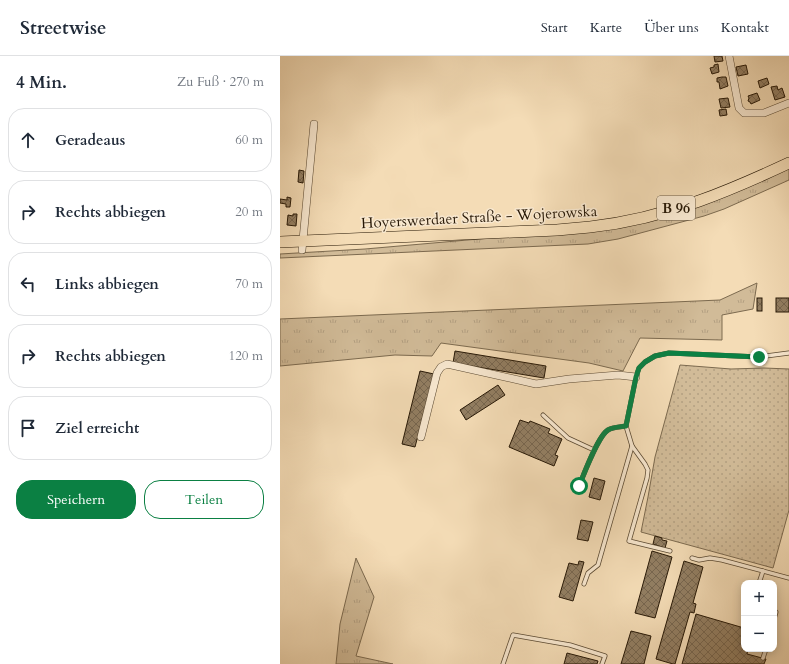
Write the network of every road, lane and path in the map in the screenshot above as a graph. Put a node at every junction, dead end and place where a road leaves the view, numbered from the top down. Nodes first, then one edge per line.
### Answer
1 (729, 56) edge
2 (789, 103) edge
3 (314, 124) dead end
4 (789, 163) edge
5 (280, 242) edge
6 (302, 246) junction
7 (789, 353) edge
8 (636, 377) junction
9 (543, 415) dead end
10 (626, 426) junction
11 (421, 437) dead end
12 (632, 446) junction
13 (594, 450) junction
14 (579, 486) dead end
15 (670, 552) dead end
16 (692, 558) dead end
17 (763, 571) junction
18 (789, 578) edge
19 (760, 580) edge
20 (584, 584) dead end
21 (765, 652) edge
22 (764, 658) dead end
23 (503, 664) edge
24 (602, 664) edge

1 - 2 street
3 - 6 street
4 - 6 main road, Hoyerswerdaer Straße - Wojerowska / B 96
5 - 6 main road, Hoyerswerdaer Straße - Wojerowska / B 96
7 - 8 lane
8 - 10 lane
8 - 11 street
9 - 13 lane
10 - 12 lane
10 - 13 lane
12 - 15 lane
12 - 20 lane
13 - 14 lane
16 - 17 lane
17 - 18 lane
17 - 19 lane
21 - 22 lane
23 - 24 lane

